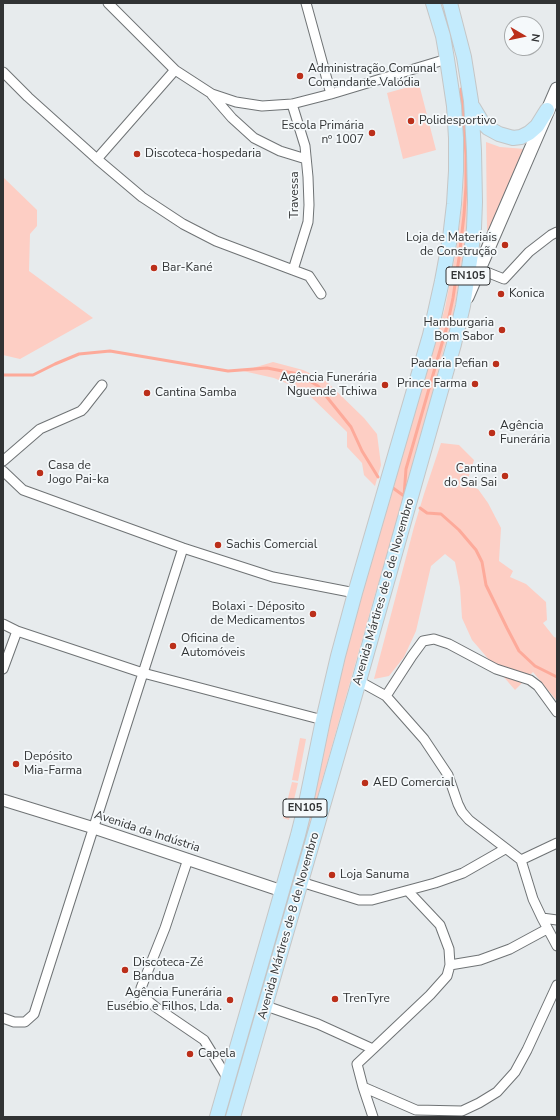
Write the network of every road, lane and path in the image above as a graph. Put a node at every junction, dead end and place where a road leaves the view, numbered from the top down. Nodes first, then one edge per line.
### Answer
1 (108, 3) edge
2 (306, 3) edge
3 (433, 3) edge
4 (450, 3) edge
5 (447, 59) junction
6 (175, 70) junction
7 (3, 72) edge
8 (557, 89) edge
9 (212, 94) junction
10 (331, 94) junction
11 (471, 101) junction
12 (292, 104) junction
13 (547, 110) junction
14 (97, 159) junction
15 (306, 159) junction
16 (557, 232) edge
17 (479, 269) junction
18 (293, 270) junction
19 (321, 294) dead end
20 (463, 306) junction
21 (102, 385) dead end
22 (3, 461) edge
23 (3, 471) edge
24 (183, 548) junction
25 (355, 593) junction
26 (3, 624) edge
27 (17, 631) junction
28 (3, 669) edge
29 (143, 673) junction
30 (359, 680) junction
31 (386, 696) junction
32 (557, 712) edge
33 (323, 720) junction
34 (3, 800) edge
35 (94, 828) junction
36 (557, 843) edge
37 (505, 849) junction
38 (188, 859) junction
39 (521, 860) junction
40 (301, 882) junction
41 (282, 891) junction
42 (408, 891) junction
43 (542, 918) junction
44 (557, 920) edge
45 (547, 929) junction
46 (557, 946) edge
47 (450, 966) junction
48 (557, 985) edge
49 (266, 1006) junction
50 (3, 1018) edge
51 (373, 1049) junction
52 (228, 1079) junction
53 (363, 1087) junction
54 (217, 1117) edge
55 (233, 1117) edge
56 (373, 1117) edge

1 - 6 street
2 - 10 street
3 - 5 main road, EN105
4 - 11 main road, Avenida Mártires de 8 de Novembro / EN105
5 - 10 street
5 - 25 main road, Avenida Mártires de 8 de Novembro / EN105
6 - 9 street
6 - 14 street
7 - 14 street
8 - 13 main road
9 - 12 street
9 - 15 street
10 - 12 street
11 - 13 main road
11 - 20 main road, Avenida Mártires de 8 de Novembro / EN105
12 - 15 street, Travessa
13 - 17 main road
14 - 18 street
15 - 18 street, Travessa
16 - 17 street
17 - 20 main road
18 - 19 street
20 - 30 main road, Avenida Mártires de 8 de Novembro / EN105
21 - 22 street
23 - 24 street
24 - 25 street
24 - 29 street
25 - 33 main road, Avenida Mártires de 8 de Novembro / EN105
26 - 27 street
27 - 28 street
27 - 29 street
29 - 33 street
29 - 35 street
30 - 31 street
30 - 40 main road, Avenida Mártires de 8 de Novembro / EN105
31 - 32 street
31 - 37 street
33 - 41 main road, Avenida Mártires de 8 de Novembro / EN105
34 - 35 street, Avenida da Indústria
35 - 38 street, Avenida da Indústria
35 - 50 street
36 - 39 street
37 - 39 street
37 - 42 street
38 - 41 street, Avenida da Indústria
38 - 52 street
39 - 43 street
40 - 42 street
40 - 49 main road, Avenida Mártires de 8 de Novembro / EN105
41 - 52 main road, Avenida Mártires de 8 de Novembro / EN105
42 - 47 street
43 - 44 street
43 - 45 street
45 - 46 street
45 - 47 street
47 - 51 street
48 - 53 street
49 - 51 street
49 - 55 main road, Avenida Mártires de 8 de Novembro / EN105
51 - 53 street
52 - 54 main road, Avenida Mártires de 8 de Novembro / EN105
53 - 56 street

